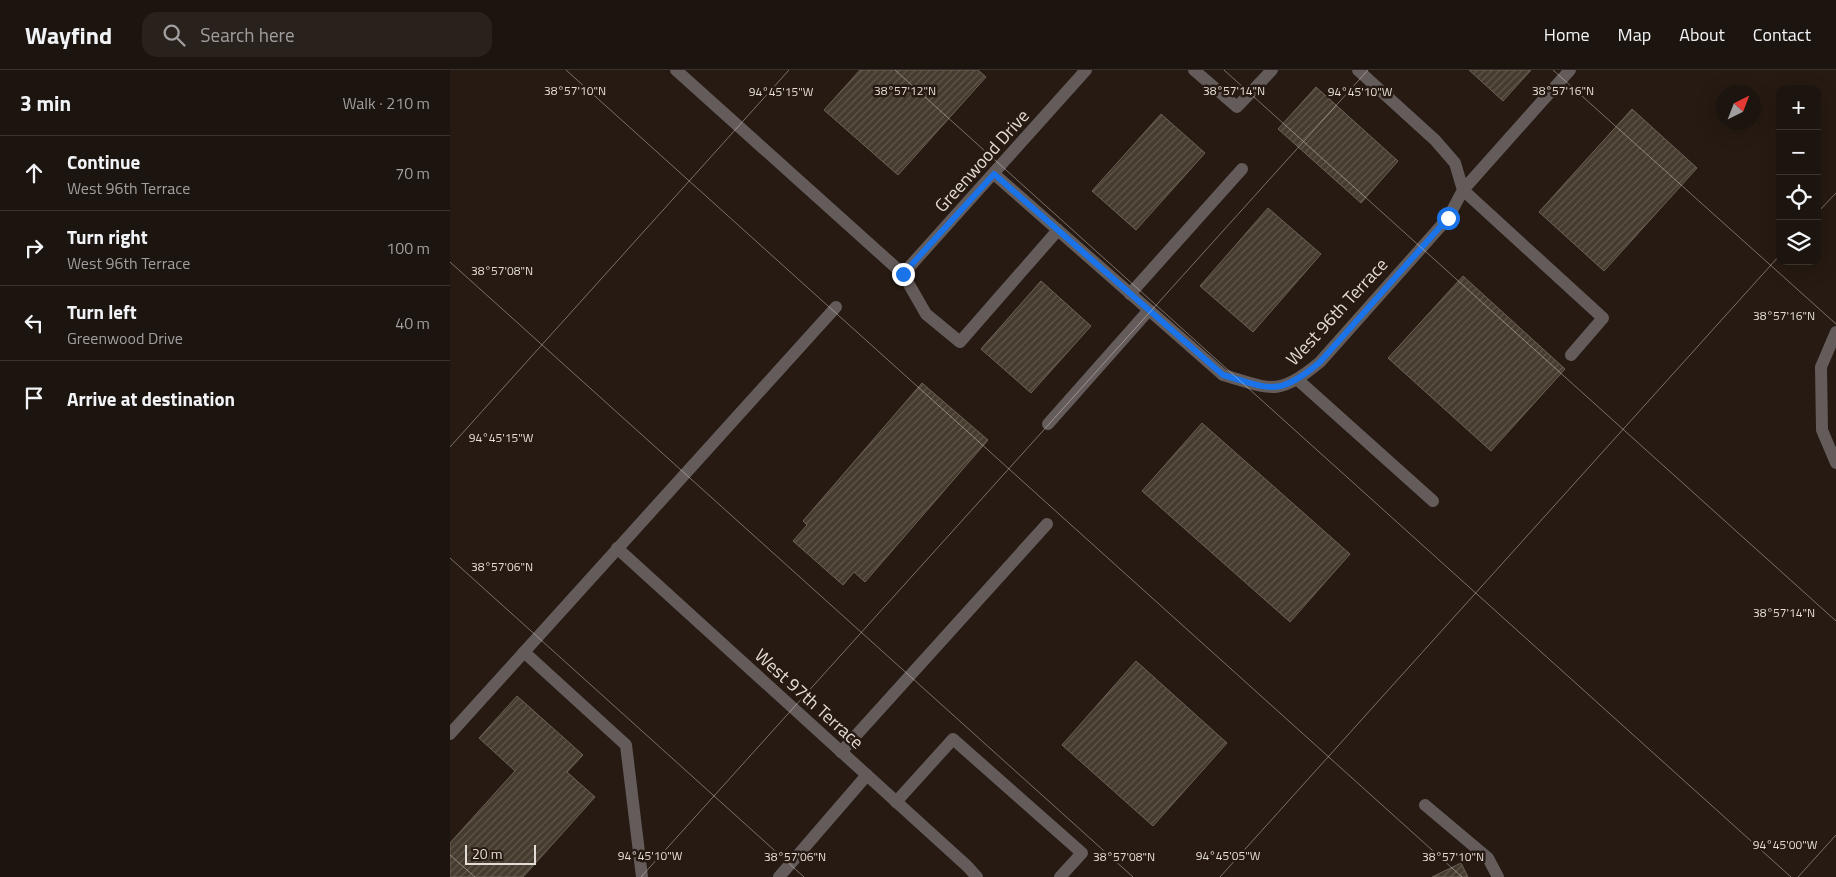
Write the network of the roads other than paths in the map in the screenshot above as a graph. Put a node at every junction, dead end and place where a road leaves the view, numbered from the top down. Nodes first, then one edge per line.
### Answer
1 (676, 70) edge
2 (1086, 70) edge
3 (1194, 70) edge
4 (1272, 70) edge
5 (1359, 70) edge
6 (1570, 70) edge
7 (1242, 169) dead end
8 (994, 174) junction
9 (1463, 190) junction
10 (1058, 230) junction
11 (903, 274) junction
12 (1130, 294) junction
13 (836, 307) dead end
14 (1149, 310) junction
15 (1836, 332) edge
16 (1571, 355) dead end
17 (1298, 380) junction
18 (1048, 424) dead end
19 (1836, 463) edge
20 (1433, 501) dead end
21 (1047, 524) dead end
22 (617, 548) junction
23 (524, 652) junction
24 (450, 734) edge
25 (841, 752) junction
26 (867, 775) junction
27 (896, 802) junction
28 (1425, 805) dead end
29 (642, 877) edge
30 (779, 877) edge
31 (977, 877) edge
32 (1060, 877) edge
33 (1498, 877) edge

1 - 11 street
2 - 8 street, Greenwood Drive
3 - 4 street
5 - 9 street
6 - 9 street, West 96th Terrace
7 - 12 street
8 - 10 street, West 96th Terrace
8 - 11 street, Greenwood Drive
9 - 16 street
9 - 17 street, West 96th Terrace
10 - 11 street
10 - 12 street, West 96th Terrace
12 - 14 street, West 96th Terrace
13 - 22 street
14 - 17 street, West 96th Terrace
14 - 18 street
15 - 19 street
17 - 20 street
21 - 25 street
22 - 23 street
22 - 25 street, West 97th Terrace
23 - 24 street
23 - 29 street
25 - 26 street, West 97th Terrace
26 - 27 street, West 97th Terrace
26 - 30 street
27 - 31 street, West 97th Terrace
27 - 32 street
28 - 33 street

